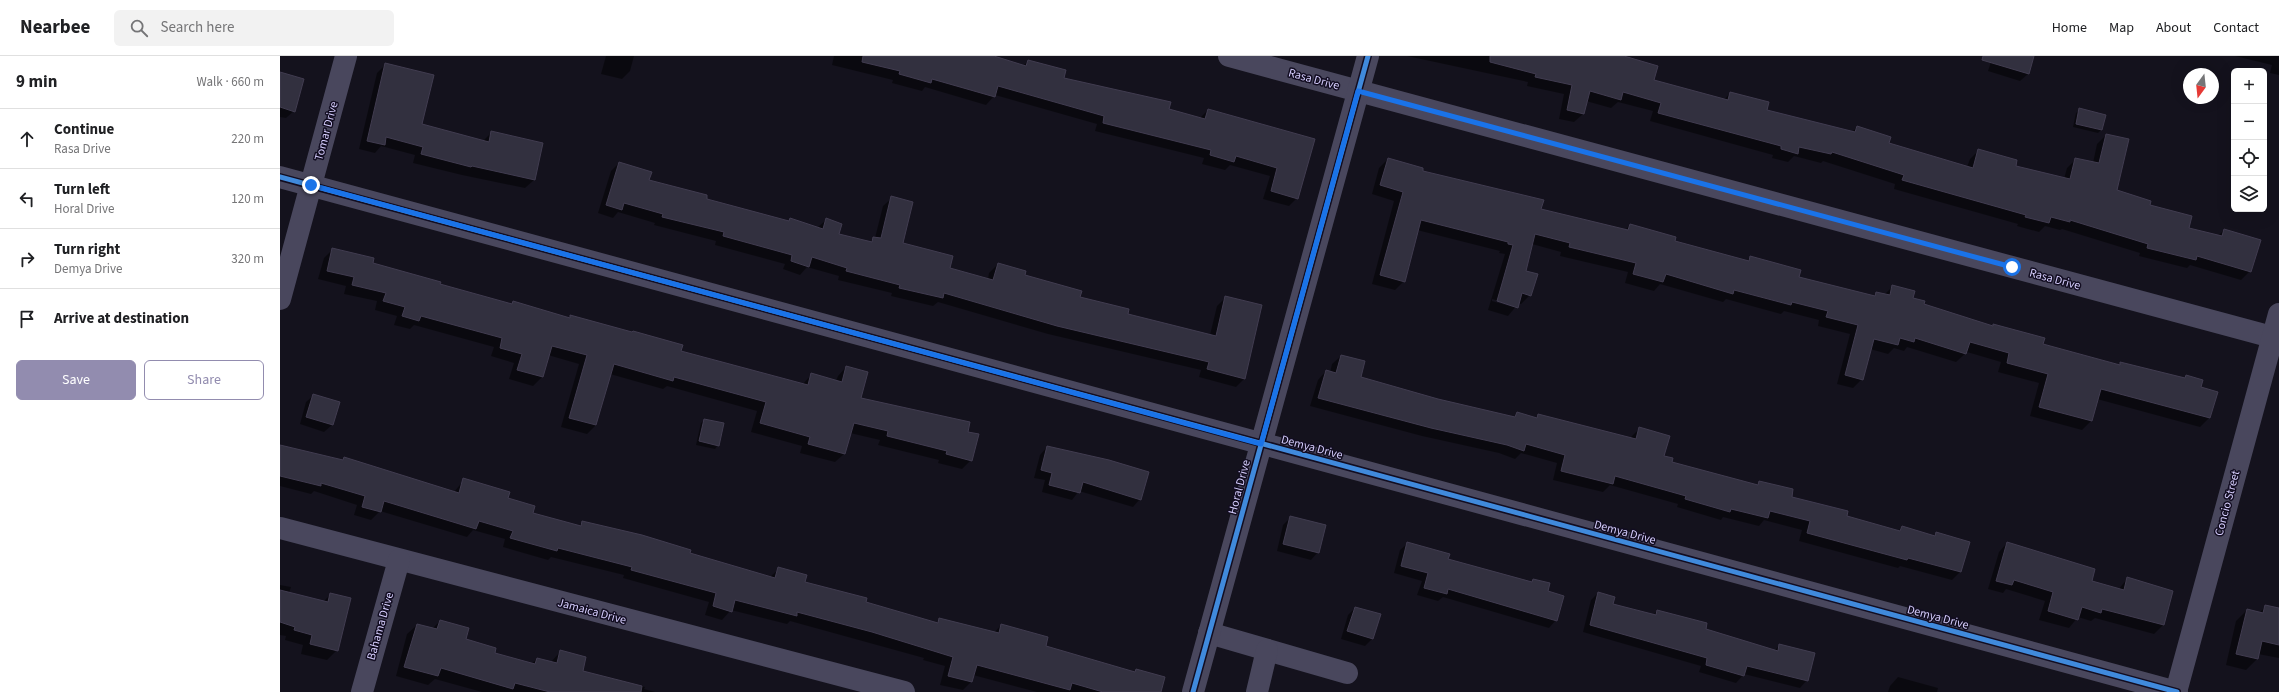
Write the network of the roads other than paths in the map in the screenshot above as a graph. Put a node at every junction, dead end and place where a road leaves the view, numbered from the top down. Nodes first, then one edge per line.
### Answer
1 (346, 56) edge
2 (1229, 56) edge
3 (1368, 56) edge
4 (1358, 91) junction
5 (280, 177) edge
6 (311, 185) junction
7 (280, 298) edge
8 (2279, 314) edge
9 (2276, 338) edge
10 (1261, 444) junction
11 (280, 528) edge
12 (399, 560) junction
13 (1209, 634) junction
14 (1268, 650) junction
15 (1347, 673) dead end
16 (362, 692) edge
17 (904, 692) edge
18 (1193, 692) edge
19 (1257, 692) edge
20 (2176, 692) edge

1 - 6 street, Tomar Drive
2 - 4 street, Rasa Drive
3 - 4 street, Horal Drive
4 - 9 street, Rasa Drive
4 - 10 street, Horal Drive
5 - 6 street, Demya Drive
6 - 7 street, Tomar Drive
6 - 10 street, Demya Drive
8 - 9 street, Concio Street
9 - 20 street, Concio Street
10 - 13 street, Horal Drive
10 - 20 street, Demya Drive
11 - 12 street, Jamaica Drive
12 - 16 street, Bahama Drive
12 - 17 street, Jamaica Drive
13 - 14 street
13 - 18 street, Horal Drive
14 - 15 street
14 - 19 street

